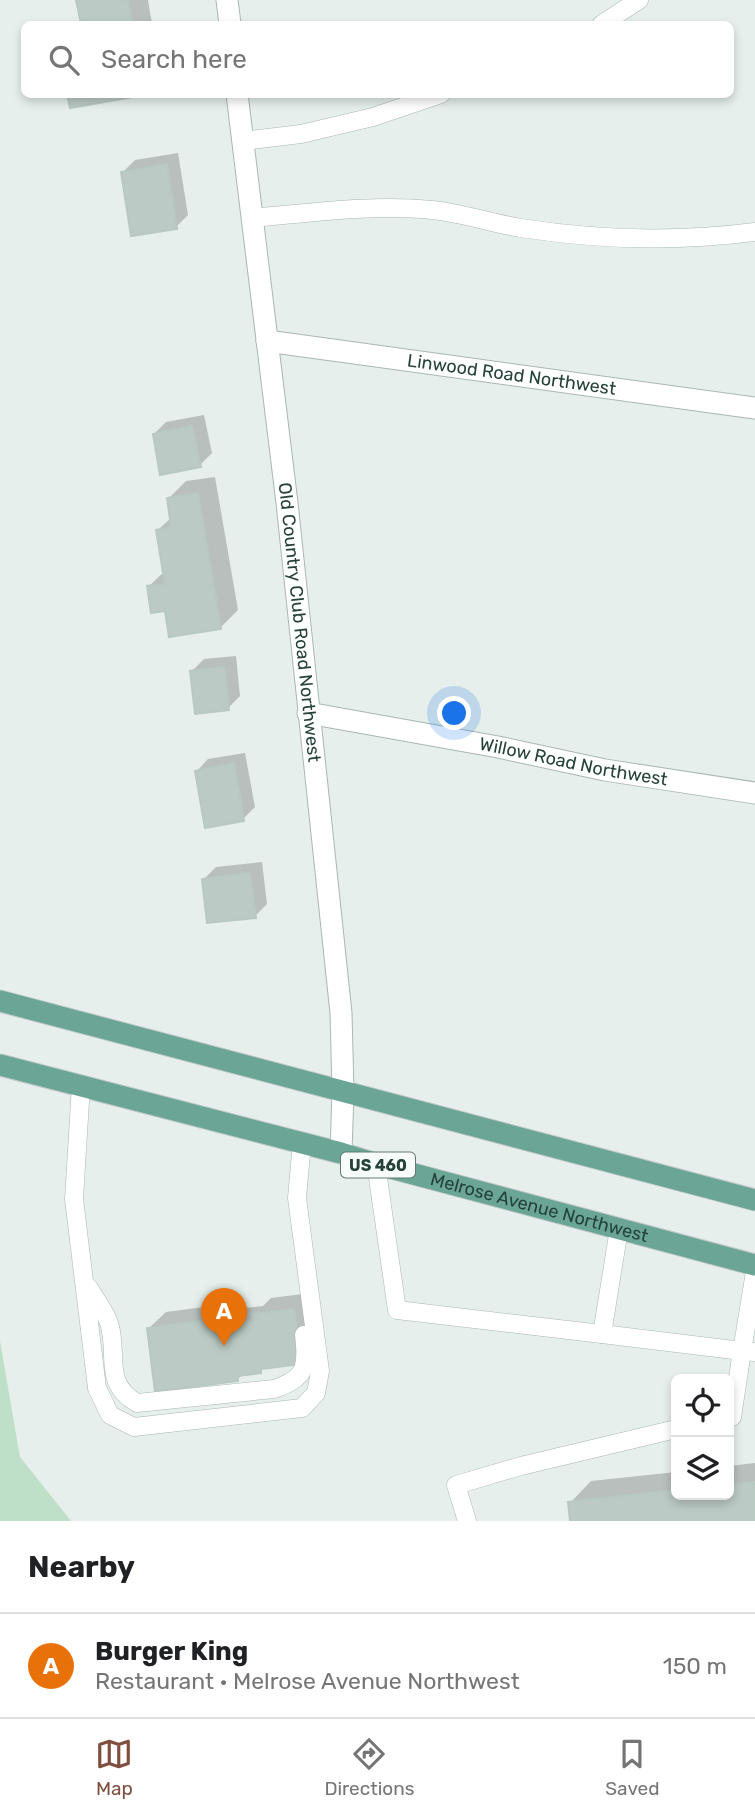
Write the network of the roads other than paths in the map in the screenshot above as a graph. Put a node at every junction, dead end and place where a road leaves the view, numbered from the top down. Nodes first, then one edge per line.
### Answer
1 (227, 0) edge
2 (639, 0) edge
3 (230, 21) edge
4 (607, 21) edge
5 (237, 98) edge
6 (429, 98) edge
7 (242, 141) junction
8 (251, 218) junction
9 (755, 232) edge
10 (267, 341) junction
11 (755, 408) edge
12 (308, 713) junction
13 (755, 793) edge
14 (0, 1001) edge
15 (0, 1065) edge
16 (81, 1085) junction
17 (343, 1091) junction
18 (302, 1142) junction
19 (341, 1153) junction
20 (376, 1164) junction
21 (755, 1200) edge
22 (620, 1229) junction
23 (755, 1265) edge
24 (755, 1272) edge
25 (308, 1277) junction
26 (84, 1279) junction
27 (601, 1334) junction
28 (748, 1351) edge
29 (734, 1409) edge
30 (671, 1430) edge
31 (467, 1521) edge

1 - 3 street
2 - 4 lane
5 - 7 street, Old Country Club Road Northwest
6 - 7 lane
7 - 8 street, Old Country Club Road Northwest
8 - 9 lane
8 - 10 street, Old Country Club Road Northwest
10 - 11 street, Linwood Road Northwest
10 - 12 street, Old Country Club Road Northwest
12 - 13 street, Willow Road Northwest
12 - 17 street, Old Country Club Road Northwest
14 - 17 main road
15 - 16 main road, Melrose Avenue Northwest / US 460
16 - 18 main road, Melrose Avenue Northwest / US 460
16 - 26 lane
17 - 19 street, Old Country Club Road Northwest
17 - 21 main road
18 - 19 main road, Melrose Avenue Northwest / US 460
18 - 25 lane
19 - 20 main road, Melrose Avenue Northwest / US 460
20 - 22 main road, Melrose Avenue Northwest / US 460
20 - 27 lane
22 - 23 main road, Melrose Avenue Northwest / US 460
22 - 27 lane
24 - 28 lane
25 - 26 lane
25 - 26 lane
27 - 28 lane
28 - 29 lane
30 - 31 lane

